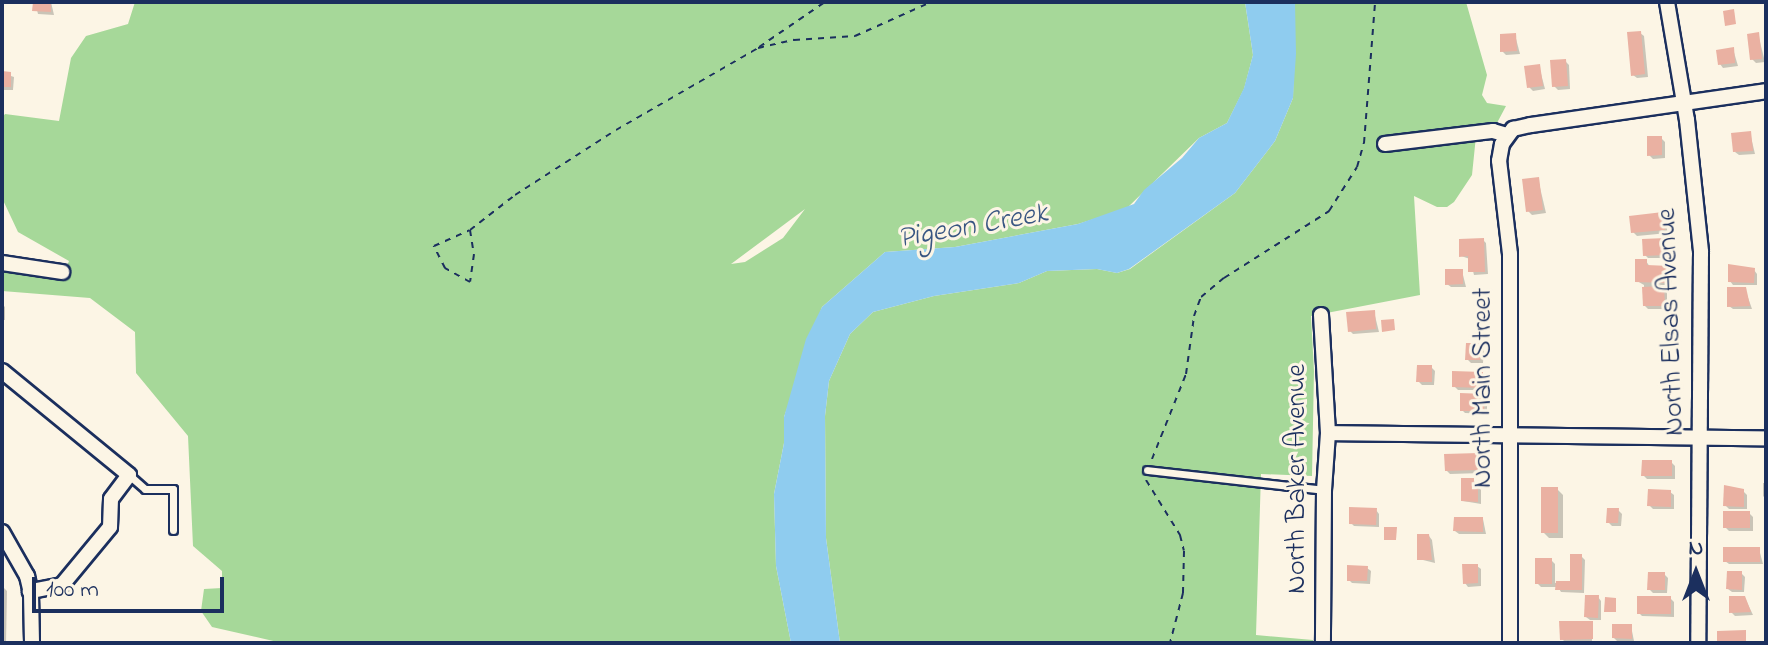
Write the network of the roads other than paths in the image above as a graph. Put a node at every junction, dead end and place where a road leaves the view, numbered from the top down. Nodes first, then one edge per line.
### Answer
1 (1667, 2) edge
2 (1766, 91) edge
3 (1683, 103) junction
4 (1507, 135) junction
5 (1385, 144) dead end
6 (2, 263) edge
7 (62, 272) dead end
8 (1321, 315) dead end
9 (2, 371) edge
10 (1328, 433) junction
11 (1510, 434) junction
12 (1702, 438) junction
13 (1766, 438) edge
14 (1147, 470) road end
15 (129, 475) junction
16 (1324, 490) junction
17 (173, 530) dead end
18 (2, 532) edge
19 (30, 591) junction
20 (32, 643) edge
21 (1323, 643) edge
22 (1510, 643) edge
23 (1698, 643) edge

1 - 3 street, North Elsas Avenue
2 - 3 street
3 - 4 street
3 - 12 street, North Elsas Avenue
4 - 5 street
4 - 11 street, North Main Street
6 - 7 street
8 - 10 street, North Baker Avenue
9 - 15 street
10 - 11 street
10 - 16 street, North Baker Avenue
11 - 12 street
11 - 22 street, North Main Street
12 - 13 street
12 - 23 street, North Elsas Avenue
14 - 16 lane
15 - 17 lane
15 - 19 street
16 - 21 street, North Baker Avenue
18 - 19 street
19 - 20 street

